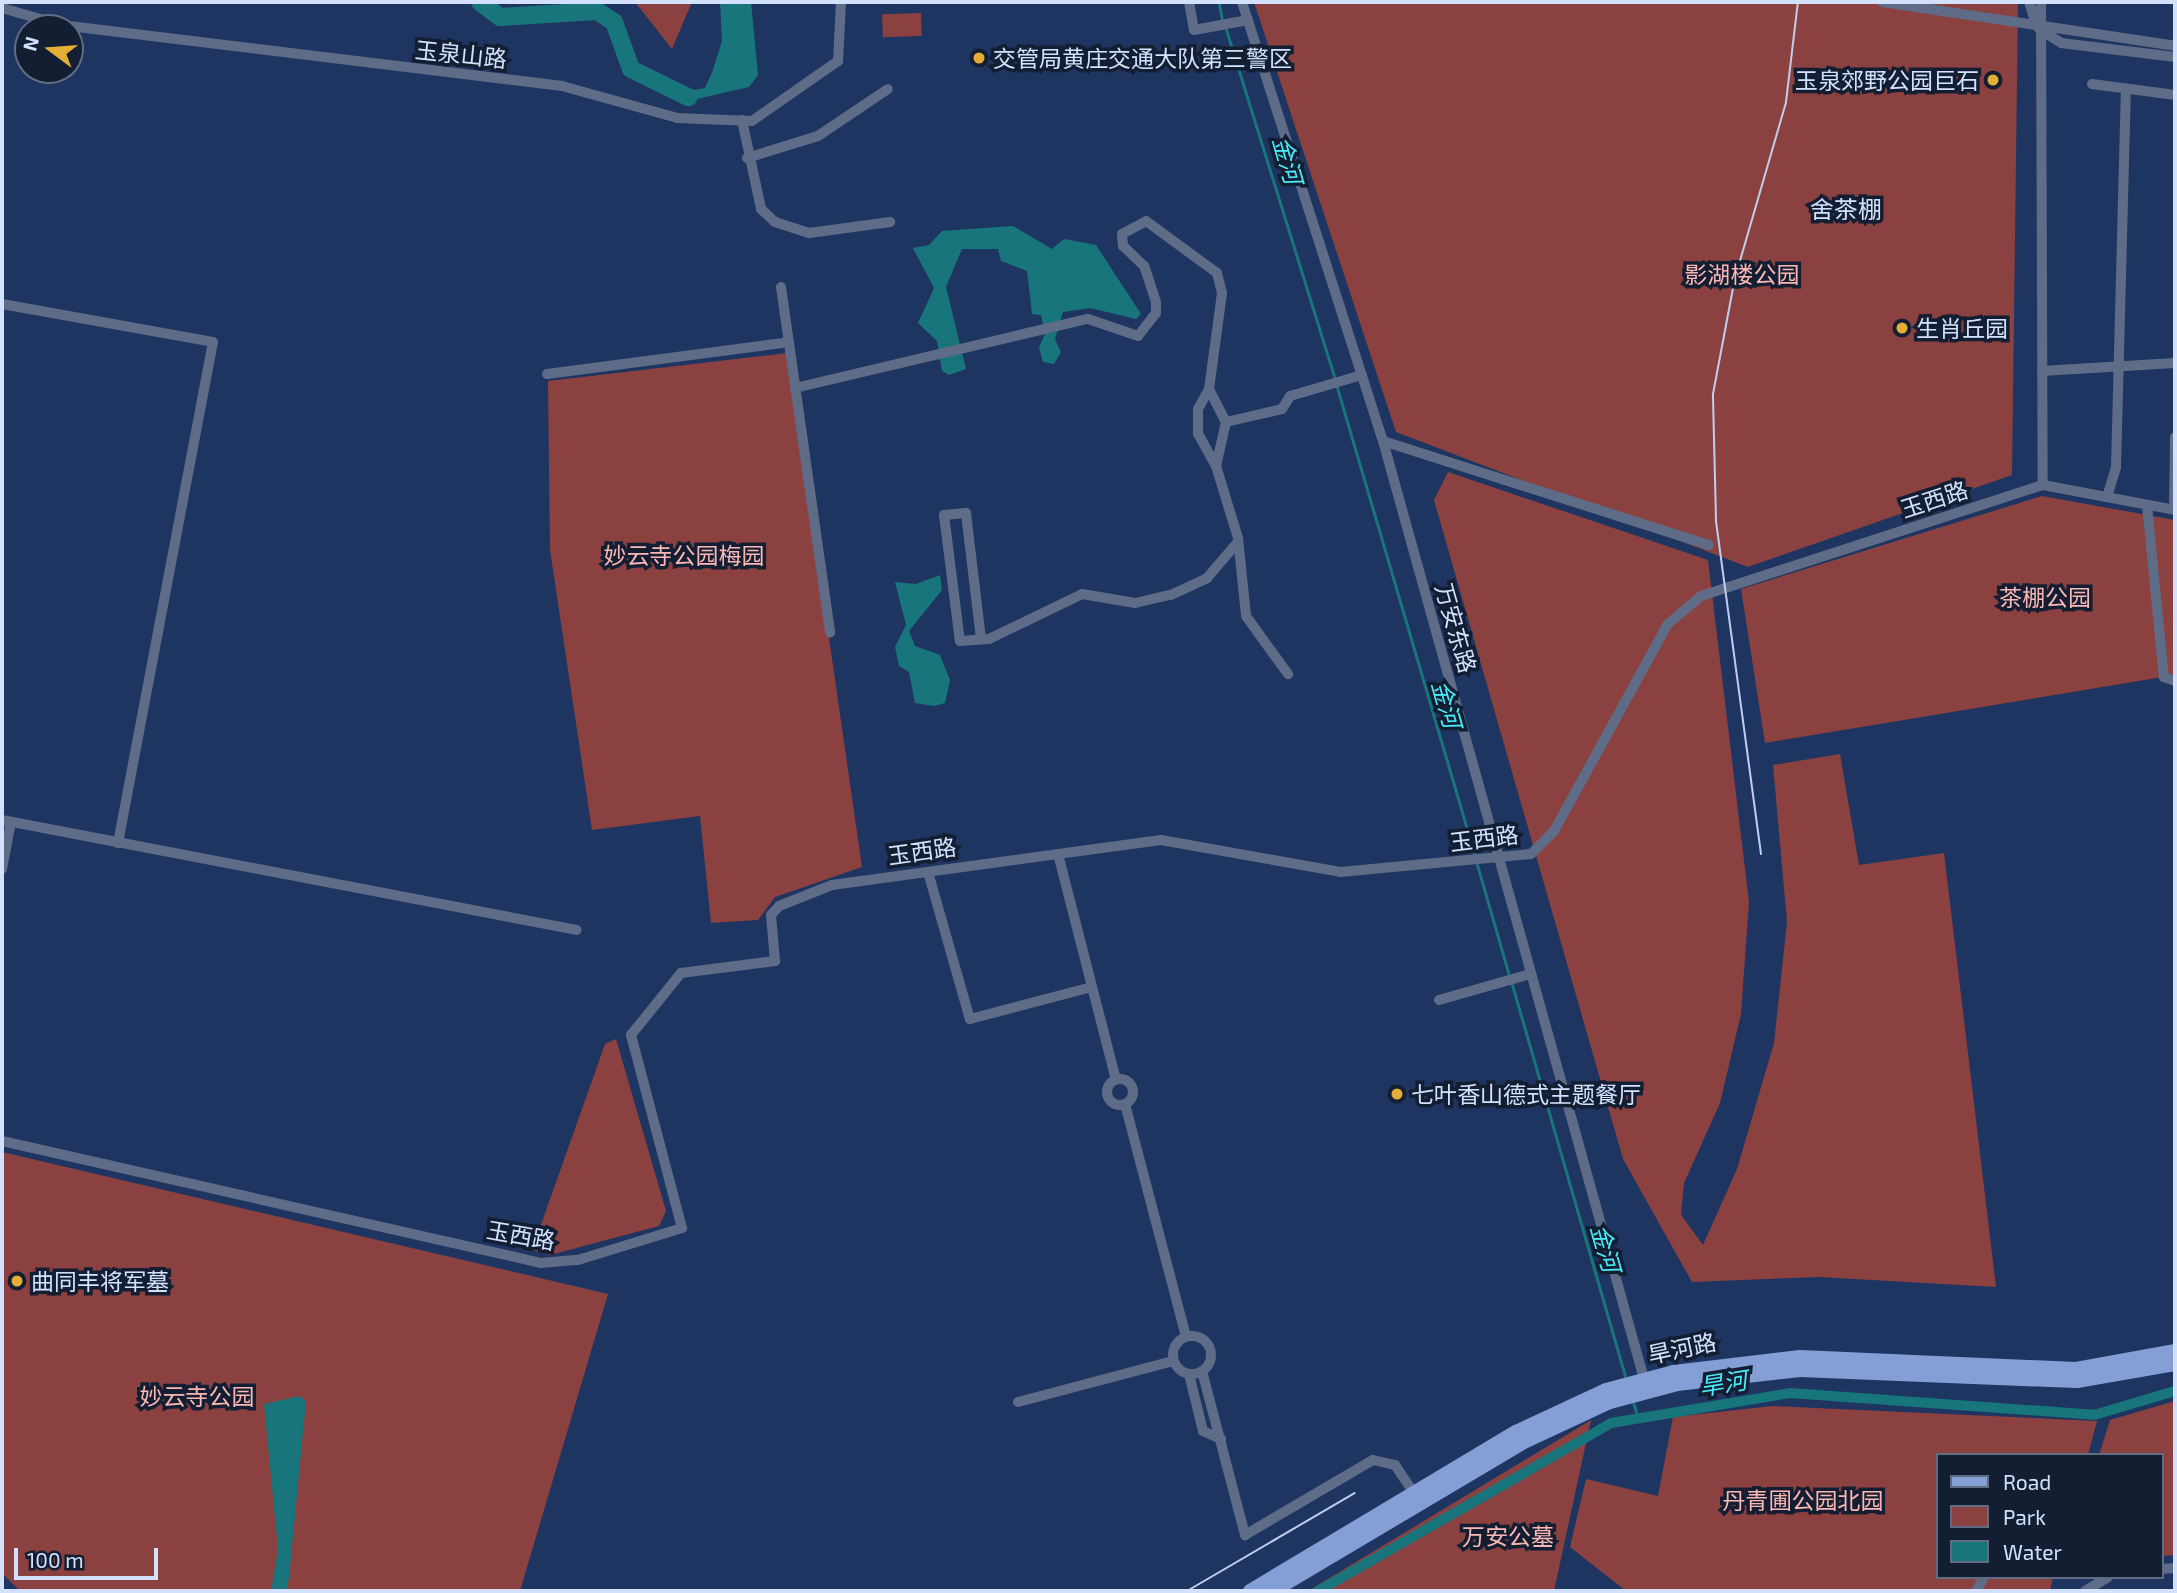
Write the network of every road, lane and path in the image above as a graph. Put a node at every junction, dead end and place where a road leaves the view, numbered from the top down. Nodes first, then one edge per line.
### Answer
1 (841, 2) edge
2 (1189, 2) edge
3 (1242, 2) edge
4 (1882, 2) edge
5 (2029, 2) edge
6 (2041, 2) edge
7 (2, 8) edge
8 (1248, 20) junction
9 (2037, 27) junction
10 (2175, 46) edge
11 (2175, 57) edge
12 (2092, 84) dead end
13 (888, 89) dead end
14 (2126, 89) junction
15 (2175, 94) edge
16 (742, 120) junction
17 (747, 158) junction
18 (890, 222) dead end
19 (781, 287) dead end
20 (2, 304) edge
21 (789, 342) junction
22 (2175, 363) edge
23 (2118, 364) junction
24 (2042, 371) junction
25 (547, 374) dead end
26 (1362, 375) junction
27 (795, 388) junction
28 (1209, 389) junction
29 (1226, 422) junction
30 (2175, 437) edge
31 (1383, 441) junction
32 (1216, 466) junction
33 (2043, 485) junction
34 (2107, 497) junction
35 (2147, 505) junction
36 (2174, 510) edge
37 (1238, 542) junction
38 (1709, 545) dead end
39 (830, 632) dead end
40 (981, 639) junction
41 (1288, 674) dead end
42 (2175, 681) edge
43 (6, 821) edge
44 (118, 843) junction
45 (1058, 854) junction
46 (1500, 861) junction
47 (2, 869) edge
48 (928, 872) junction
49 (577, 930) dead end
50 (1531, 974) junction
51 (1092, 986) junction
52 (1438, 999) dead end
53 (1116, 1080) junction
54 (1125, 1104) junction
55 (2, 1141) edge
56 (1186, 1336) junction
57 (2175, 1351) edge
58 (1173, 1361) junction
59 (2175, 1364) edge
60 (1202, 1371) junction
61 (1189, 1374) junction
62 (1640, 1387) junction
63 (1618, 1394) junction
64 (1018, 1402) dead end
65 (1221, 1439) junction
66 (1414, 1493) junction
67 (2105, 1579) edge
68 (1250, 1591) edge
69 (1273, 1591) edge
70 (2085, 1591) edge

1 - 16 street, 玉泉山路
2 - 8 street
3 - 8 street, 万安东路
4 - 9 street
5 - 9 street
6 - 9 street
7 - 16 street, 玉泉山路
8 - 26 street, 万安东路
9 - 10 street
9 - 11 street
9 - 24 street
12 - 14 street
13 - 17 street
14 - 15 street
14 - 23 street
16 - 17 street
17 - 18 street
19 - 21 street
20 - 44 street
21 - 25 street
21 - 27 street
22 - 23 street
23 - 24 street
23 - 34 street
24 - 33 street
26 - 29 street
26 - 31 street, 万安东路
27 - 28 street
27 - 39 street
28 - 29 street
28 - 32 street
29 - 32 street
30 - 36 street
31 - 38 street
31 - 46 street, 万安东路
32 - 37 street
33 - 34 street
33 - 46 street, 玉西路
34 - 35 street
35 - 36 street
35 - 42 street
37 - 40 street
37 - 41 street
40 - 40 street
43 - 44 street
43 - 47 street
44 - 49 street
45 - 46 street, 玉西路
45 - 48 street, 玉西路
45 - 51 street
46 - 50 street, 万安东路
48 - 51 street
48 - 55 street, 玉西路
50 - 52 street
50 - 62 street, 万安东路
51 - 53 street
53 - 54 street
53 - 54 street
54 - 56 street
56 - 58 street
56 - 60 street
57 - 62 main road, 旱河路
58 - 61 street
58 - 64 street
59 - 62 main road, 旱河路
60 - 61 street
60 - 65 street
61 - 65 street
62 - 63 main road, 旱河路
63 - 66 main road, 旱河路
63 - 69 main road, 旱河路
65 - 66 street
66 - 68 main road, 旱河路
67 - 70 street

